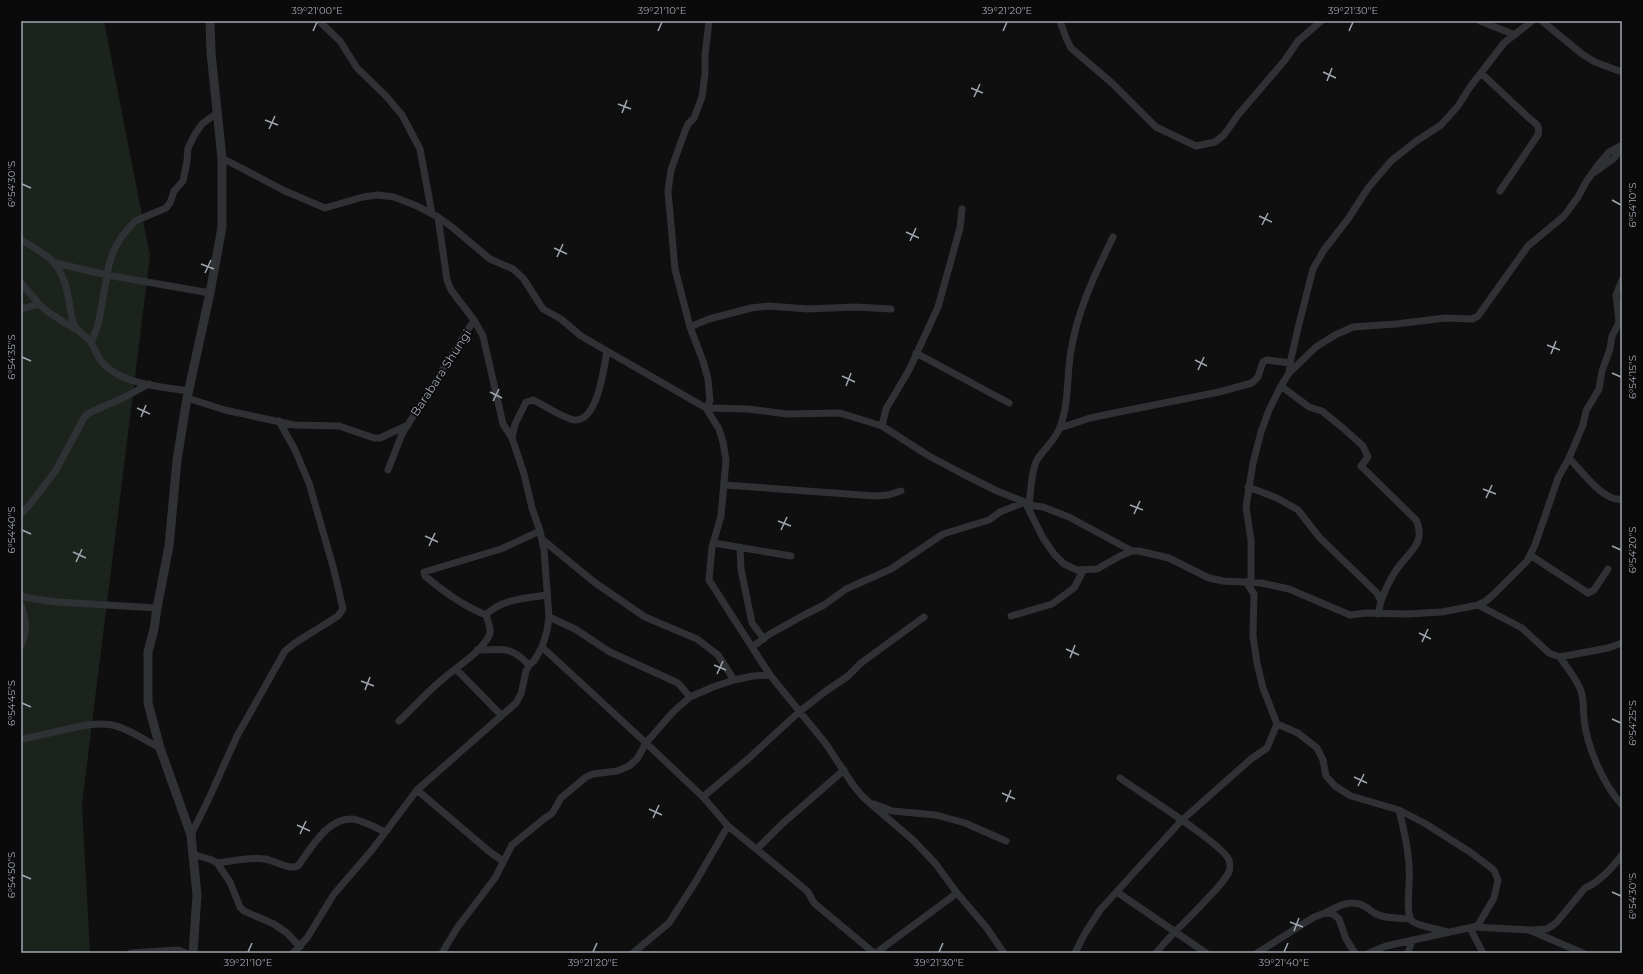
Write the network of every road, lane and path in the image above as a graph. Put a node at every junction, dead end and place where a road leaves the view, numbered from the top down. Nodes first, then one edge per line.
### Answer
1 (210, 21) edge
2 (320, 21) edge
3 (709, 21) edge
4 (1060, 21) edge
5 (1321, 21) edge
6 (1480, 21) edge
7 (1532, 21) edge
8 (1542, 21) edge
9 (1515, 35) junction
10 (1481, 72) junction
11 (1622, 72) edge
12 (217, 113) junction
13 (1622, 145) edge
14 (1622, 149) edge
15 (222, 158) junction
16 (1593, 173) junction
17 (1500, 190) dead end
18 (962, 209) dead end
19 (435, 215) junction
20 (1113, 237) dead end
21 (21, 240) edge
22 (56, 263) junction
23 (107, 275) junction
24 (1622, 280) edge
25 (21, 282) edge
26 (210, 293) junction
27 (39, 304) junction
28 (21, 308) edge
29 (891, 310) dead end
30 (474, 320) junction
31 (1620, 321) edge
32 (690, 328) junction
33 (75, 329) junction
34 (91, 342) junction
35 (607, 351) junction
36 (916, 353) junction
37 (1290, 363) junction
38 (1289, 373) junction
39 (149, 384) junction
40 (1281, 386) junction
41 (188, 395) junction
42 (1009, 404) dead end
43 (706, 408) junction
44 (279, 421) junction
45 (408, 425) junction
46 (882, 426) junction
47 (1060, 428) junction
48 (512, 438) junction
49 (1569, 458) junction
50 (388, 470) dead end
51 (724, 484) junction
52 (1248, 487) junction
53 (901, 491) dead end
54 (1622, 499) edge
55 (1027, 503) junction
56 (21, 514) edge
57 (540, 530) junction
58 (542, 540) junction
59 (714, 542) junction
60 (740, 548) junction
61 (1132, 551) junction
62 (1530, 555) junction
63 (791, 556) dead end
64 (1608, 569) dead end
65 (1083, 571) junction
66 (1251, 582) junction
67 (547, 595) junction
68 (21, 596) edge
69 (1381, 601) junction
70 (21, 604) edge
71 (1478, 605) junction
72 (157, 608) junction
73 (1378, 614) junction
74 (486, 615) junction
75 (1011, 616) dead end
76 (549, 617) junction
77 (924, 617) dead end
78 (764, 639) junction
79 (1622, 643) edge
80 (21, 646) edge
81 (542, 647) junction
82 (752, 647) junction
83 (477, 650) junction
84 (1560, 657) junction
85 (529, 665) junction
86 (456, 669) junction
87 (770, 674) junction
88 (734, 680) junction
89 (690, 697) junction
90 (799, 712) junction
91 (501, 715) junction
92 (399, 721) dead end
93 (1277, 724) junction
94 (21, 740) edge
95 (646, 742) junction
96 (160, 748) junction
97 (844, 770) junction
98 (1120, 778) dead end
99 (417, 790) junction
100 (703, 797) junction
101 (871, 804) junction
102 (1622, 805) edge
103 (1400, 810) junction
104 (1181, 821) junction
105 (728, 826) junction
106 (385, 832) junction
107 (191, 835) junction
108 (1006, 841) dead end
109 (757, 849) junction
110 (192, 854) junction
111 (1622, 855) edge
112 (503, 861) junction
113 (217, 863) junction
114 (1117, 892) junction
115 (957, 893) junction
116 (1325, 913) junction
117 (1410, 919) junction
118 (1472, 928) junction
119 (1529, 930) junction
120 (1176, 932) junction
121 (1449, 932) junction
122 (1412, 940) junction
123 (300, 947) junction
124 (131, 953) edge
125 (186, 953) edge
126 (193, 953) edge
127 (294, 953) edge
128 (442, 953) edge
129 (633, 953) edge
130 (875, 953) edge
131 (1004, 953) edge
132 (1075, 953) edge
133 (1156, 953) edge
134 (1206, 953) edge
135 (1257, 953) edge
136 (1355, 953) edge
137 (1369, 953) edge
138 (1408, 953) edge
139 (1483, 953) edge
140 (1583, 953) edge

1 - 12 street
2 - 19 street
3 - 32 street
4 - 5 street
6 - 9 street
7 - 9 street
8 - 11 street
9 - 10 street
10 - 17 street
10 - 37 street
12 - 15 street
12 - 23 street
13 - 16 street
14 - 16 street
15 - 19 street
15 - 26 street
16 - 38 street
18 - 36 street
19 - 30 street
19 - 35 street
20 - 47 street
21 - 22 street
22 - 23 street
22 - 33 street
23 - 26 street
23 - 34 street
24 - 31 street
25 - 27 street
26 - 41 street
27 - 28 street
27 - 33 street
29 - 32 street
30 - 45 street, Barabara Shungi
30 - 48 street
31 - 49 street
32 - 43 street
33 - 34 street
34 - 39 street, Barabara Shungi
35 - 43 street
35 - 48 street
36 - 42 street
36 - 46 street
37 - 38 street
37 - 47 street
38 - 40 street
39 - 41 street, Barabara Shungi
39 - 56 street
40 - 52 street
40 - 69 street
41 - 44 street, Barabara Shungi
41 - 72 street
43 - 46 street
43 - 51 street
44 - 45 street, Barabara Shungi
44 - 107 street
45 - 50 street, Barabara Shungi
46 - 55 street
47 - 55 street
48 - 57 street
49 - 54 street
49 - 62 street
51 - 53 street
51 - 59 street
52 - 66 street
52 - 69 street
55 - 61 street
55 - 65 street
55 - 78 street
57 - 58 street
57 - 74 street
58 - 67 street
58 - 88 street
59 - 60 street
59 - 82 street
60 - 63 street
60 - 78 street
61 - 65 street
61 - 66 street
62 - 64 street
62 - 71 street
65 - 75 street
66 - 73 street
66 - 93 street
67 - 74 street
67 - 76 street
68 - 72 street
69 - 73 street
70 - 80 street
71 - 73 street
71 - 84 street
72 - 96 street
74 - 83 street
76 - 81 street
76 - 89 street
77 - 90 street
78 - 82 street
79 - 84 street
81 - 85 street
81 - 95 street
82 - 87 street
83 - 85 street
83 - 86 street
84 - 102 street
85 - 91 street
86 - 91 street
86 - 92 street
87 - 88 street
87 - 90 street
88 - 89 street
89 - 95 street
90 - 97 street
90 - 100 street
91 - 99 street
93 - 103 street
93 - 104 street
94 - 96 street
95 - 100 street
95 - 112 street
96 - 107 street
97 - 101 street
97 - 109 street
98 - 104 street
99 - 106 street
99 - 112 street
100 - 105 street
101 - 108 street
101 - 115 street
103 - 117 street
103 - 118 street
104 - 114 street
104 - 120 street
105 - 109 street
105 - 129 street
106 - 113 street
106 - 123 street
107 - 110 street
109 - 130 street
110 - 113 street
110 - 126 street
111 - 119 street
112 - 128 street
113 - 123 street
114 - 120 street
114 - 132 street
115 - 130 street
115 - 131 street
116 - 117 street
116 - 135 street
116 - 136 street
117 - 121 street
118 - 119 street
118 - 121 street
118 - 139 street
119 - 140 street
120 - 133 street
120 - 134 street
121 - 122 street
122 - 137 street
122 - 138 street
123 - 127 street
124 - 125 street

